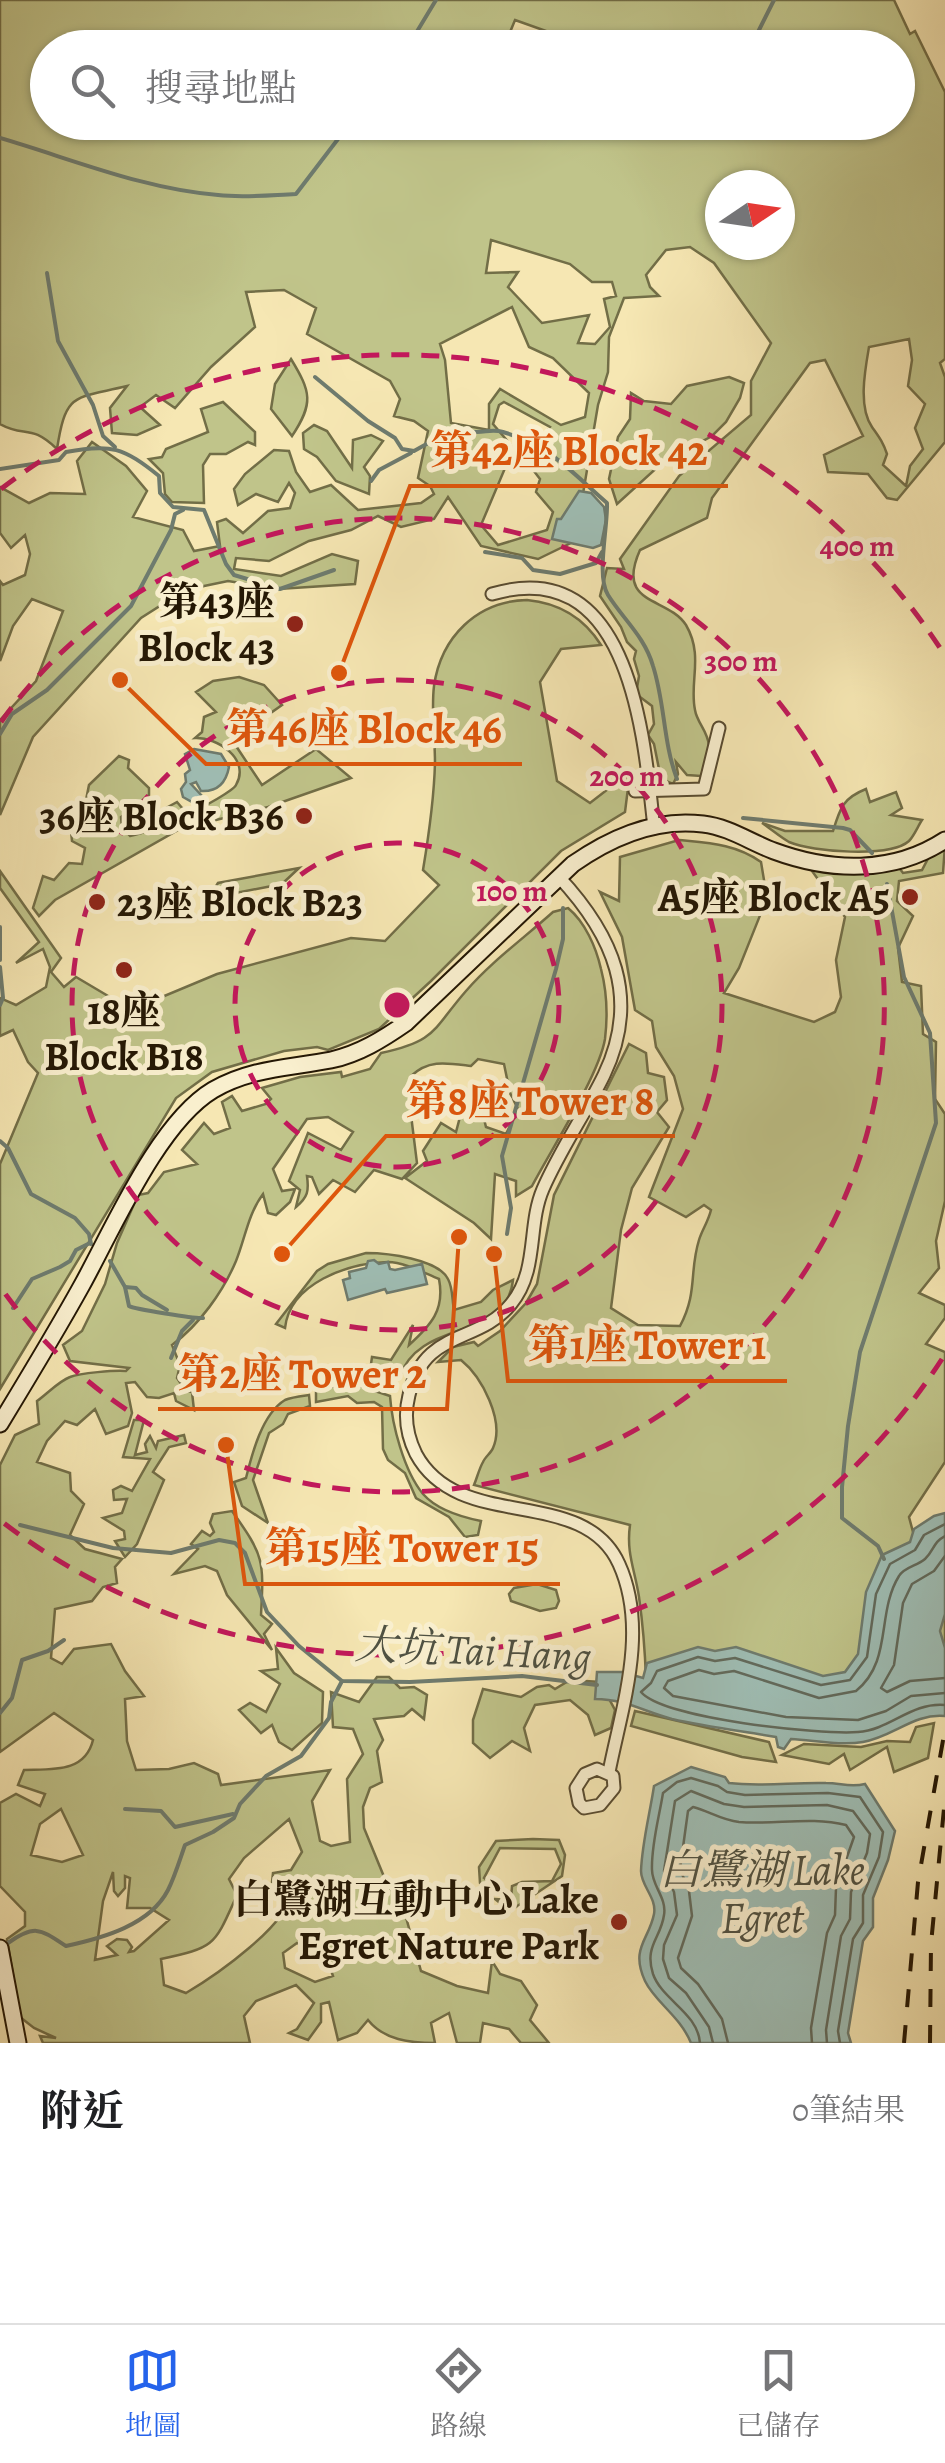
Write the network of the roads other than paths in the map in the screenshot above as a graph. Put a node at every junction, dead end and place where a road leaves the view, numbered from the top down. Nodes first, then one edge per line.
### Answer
1 (492, 594) dead end
2 (719, 728) dead end
3 (650, 790) junction
4 (635, 791) dead end
5 (654, 828) junction
6 (945, 840) edge
7 (559, 877) junction
8 (0, 1424) edge
9 (610, 1772) dead end
10 (0, 1948) edge
11 (18, 2043) edge

1 - 3 street
2 - 3 street
3 - 4 street
3 - 5 street
5 - 6 main road
5 - 7 main road
7 - 8 main road
7 - 9 street
10 - 11 main road

